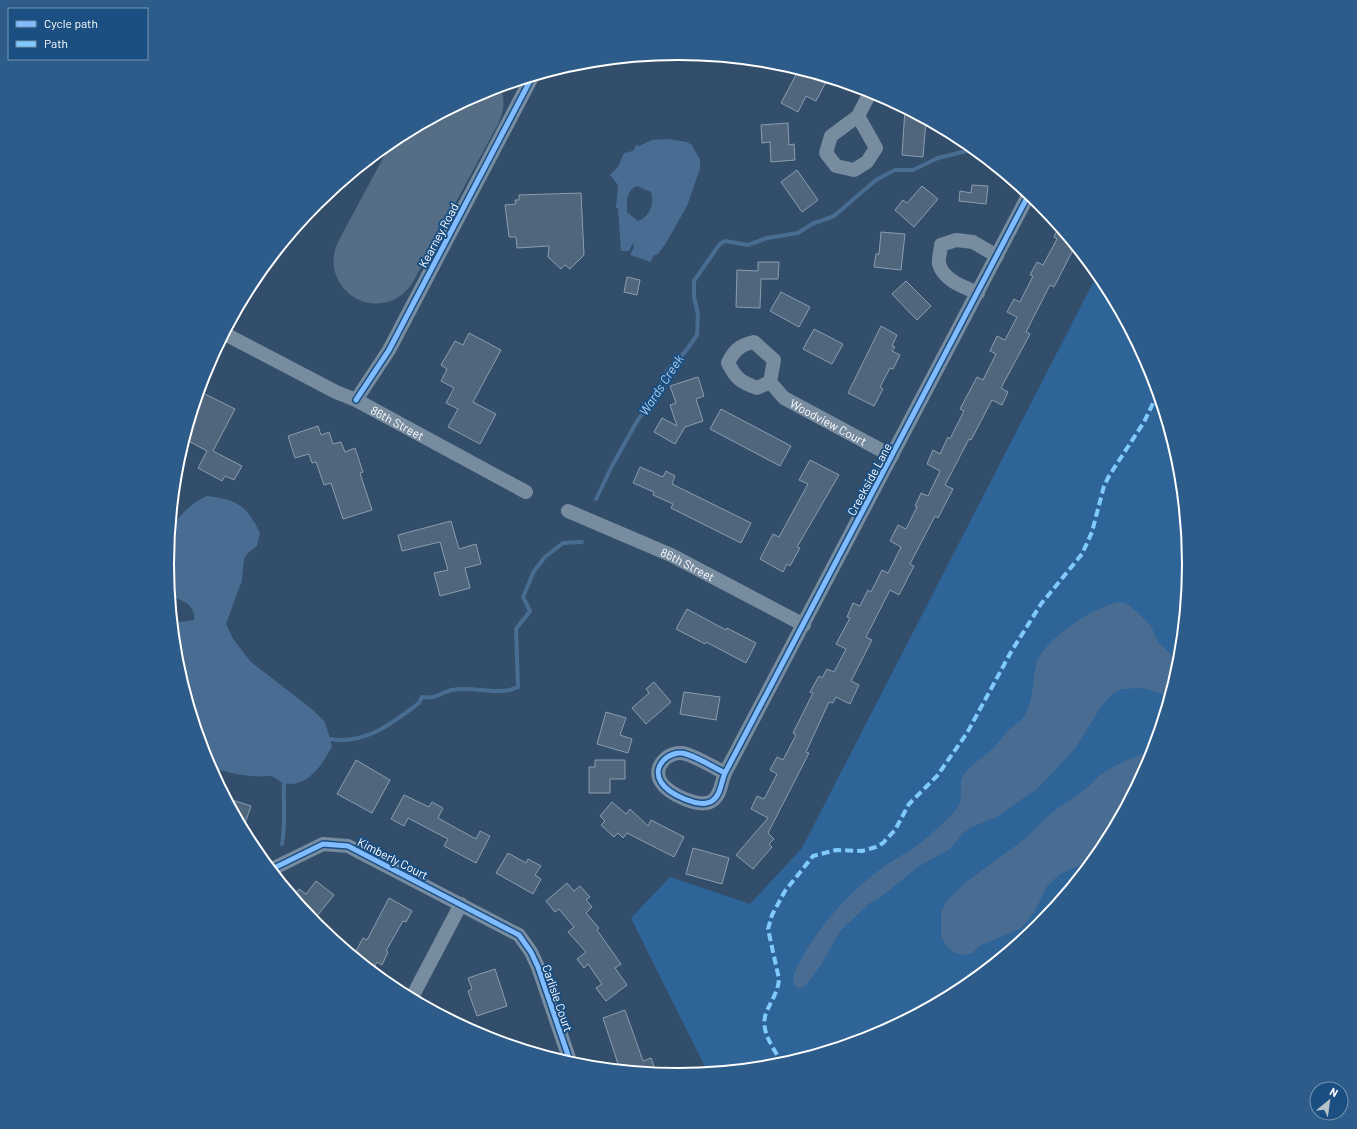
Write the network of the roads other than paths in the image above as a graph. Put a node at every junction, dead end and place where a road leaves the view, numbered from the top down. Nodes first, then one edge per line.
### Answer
1 (529, 83) edge
2 (868, 97) edge
3 (858, 116) dead end
4 (1026, 200) edge
5 (997, 256) junction
6 (978, 293) junction
7 (229, 336) edge
8 (770, 382) dead end
9 (356, 400) junction
10 (892, 456) junction
11 (526, 492) dead end
12 (568, 511) dead end
13 (804, 625) junction
14 (725, 773) junction
15 (275, 868) edge
16 (461, 904) junction
17 (414, 994) edge
18 (568, 1056) edge

1 - 9 street, Kearney Road
2 - 3 street
4 - 5 street, Creekside Lane
5 - 6 street, Creekside Lane
5 - 6 street
6 - 10 street, Creekside Lane
7 - 9 street, 86th Street
8 - 10 street, Woodview Court
9 - 11 street, 86th Street
10 - 13 street, Creekside Lane
12 - 13 street, 86th Street
13 - 14 street, Creekside Lane
14 - 14 street, Creekside Lane
15 - 16 street, Kimberly Court
16 - 17 street
16 - 18 street, Carlisle Court

